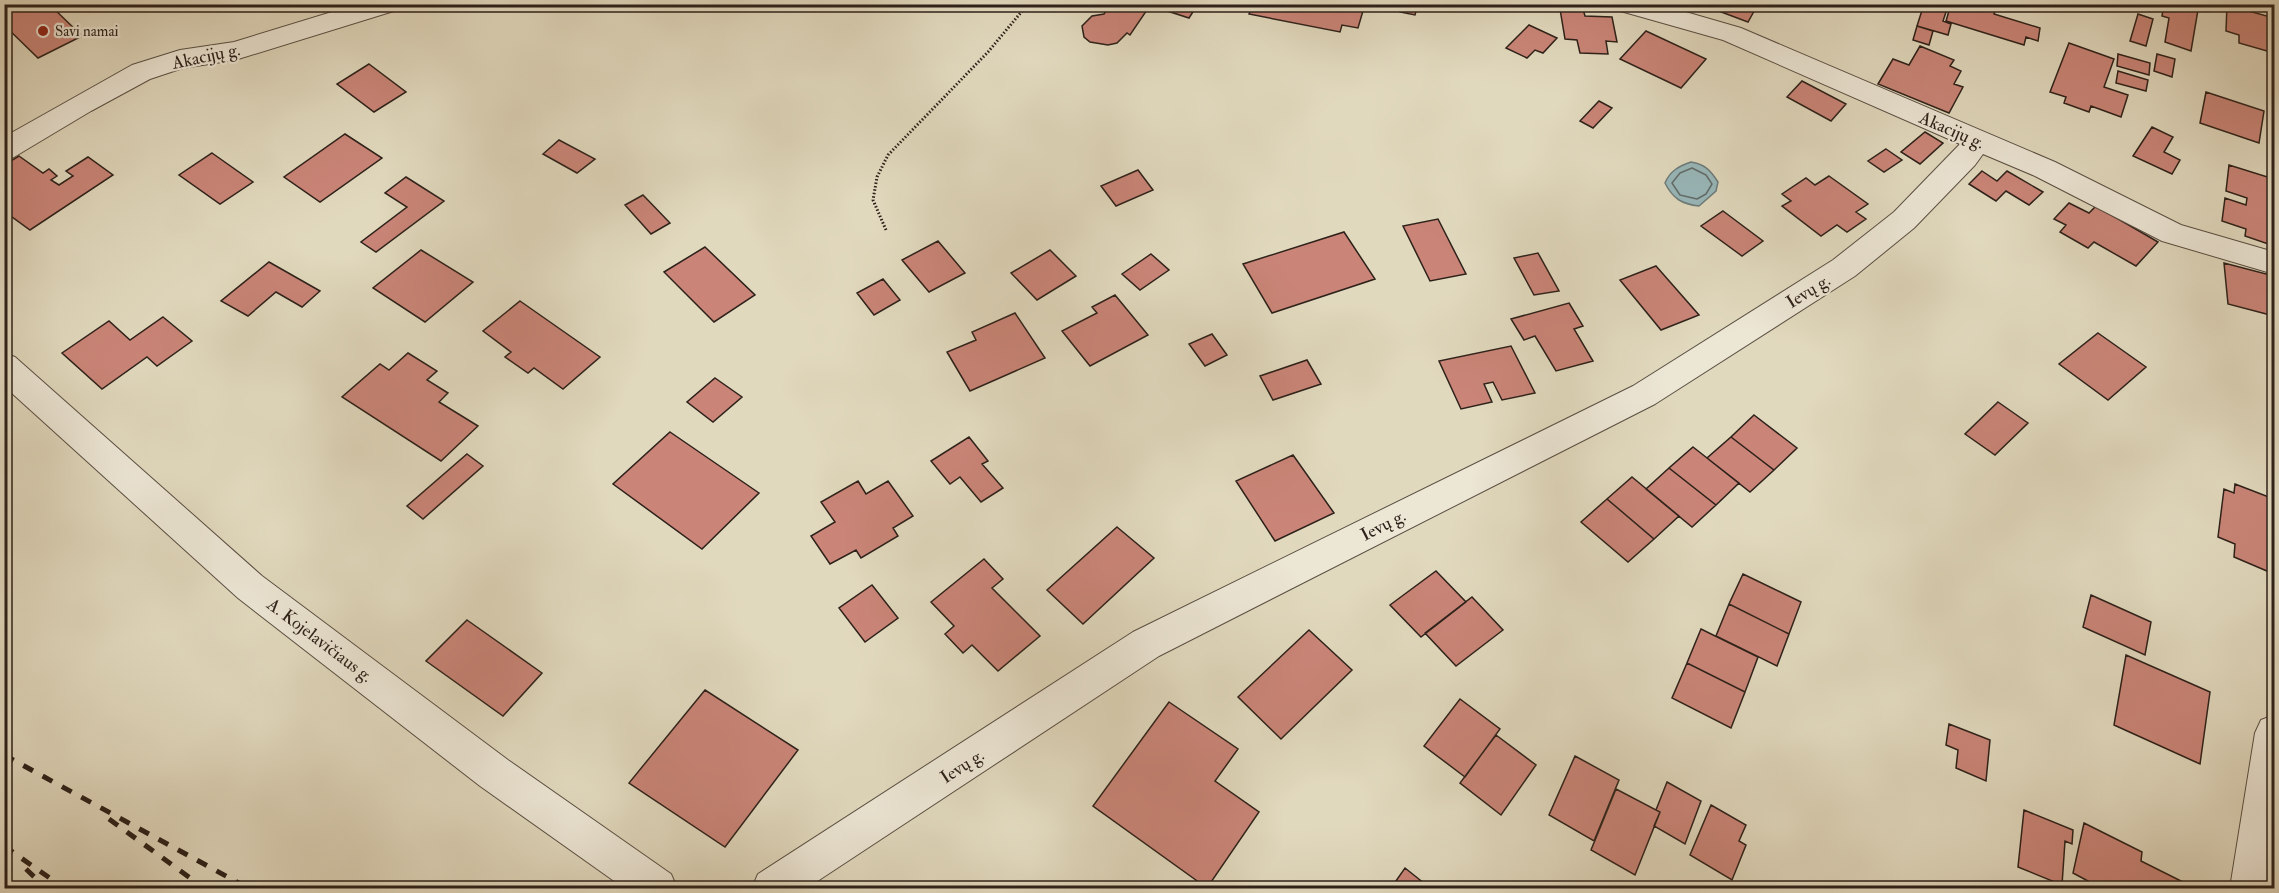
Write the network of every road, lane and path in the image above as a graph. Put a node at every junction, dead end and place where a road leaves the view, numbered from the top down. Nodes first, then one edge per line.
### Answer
1 (388, 4) edge
2 (1028, 4) edge
3 (1626, 4) edge
4 (1976, 141) junction
5 (4, 150) edge
6 (886, 230) dead end
7 (2274, 263) edge
8 (4, 366) edge
9 (2274, 733) edge
10 (657, 888) edge
11 (772, 888) edge
12 (2250, 888) edge

1 - 5 street, Akacijų g.
2 - 6 path
3 - 4 street, Akacijų g.
4 - 7 street, Akacijų g.
4 - 11 street, Ievų g.
8 - 10 street, A. Kojelavičiaus g.
9 - 12 street

